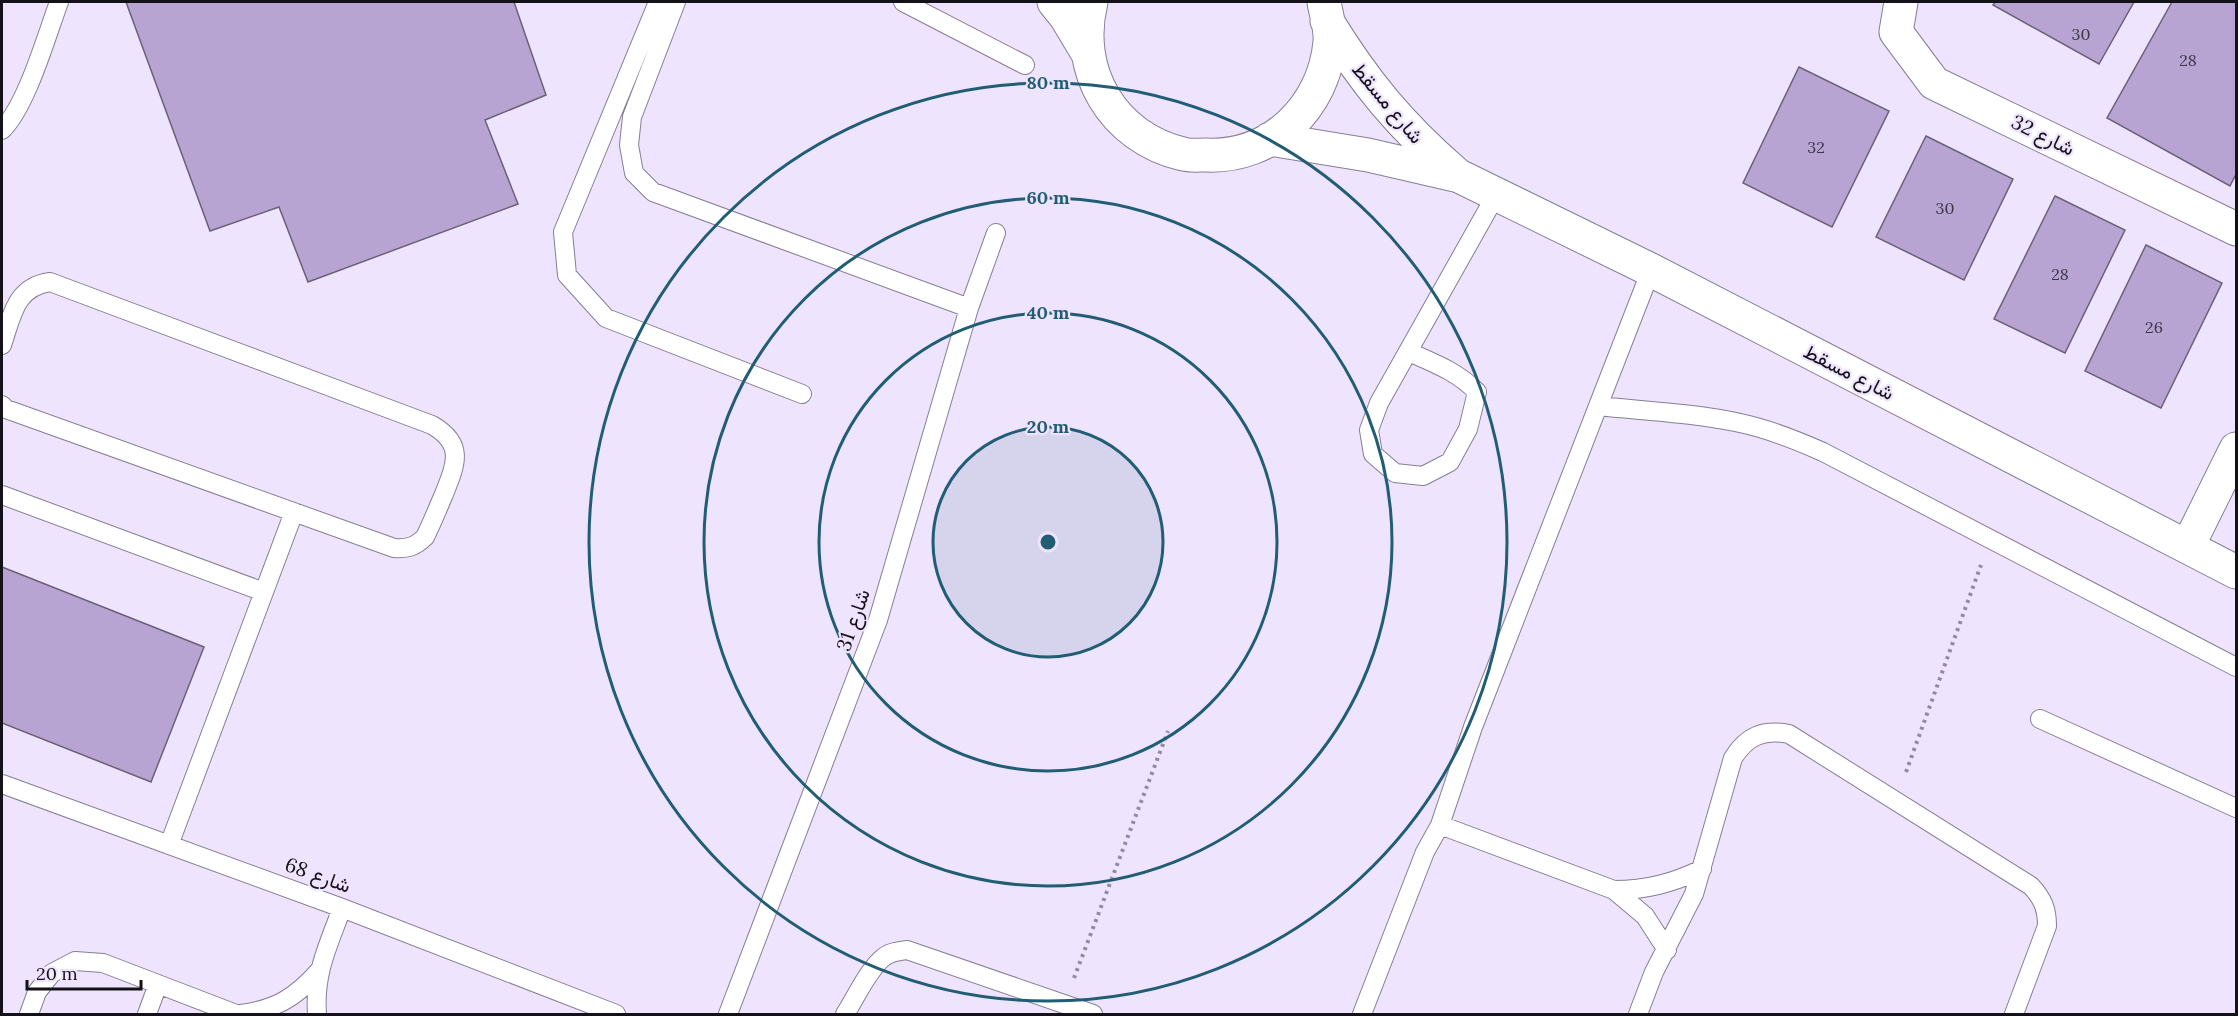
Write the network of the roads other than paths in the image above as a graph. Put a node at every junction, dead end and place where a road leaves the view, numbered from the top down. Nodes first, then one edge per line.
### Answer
1 (59, 2) edge
2 (657, 2) edge
3 (676, 2) edge
4 (903, 2) edge
5 (1054, 2) edge
6 (1091, 2) edge
7 (1901, 2) edge
8 (1326, 11) edge
9 (1087, 52) junction
10 (1025, 65) dead end
11 (2, 130) edge
12 (1270, 139) junction
13 (1459, 176) junction
14 (1496, 195) junction
15 (2236, 229) edge
16 (996, 233) dead end
17 (1651, 270) junction
18 (969, 308) junction
19 (2, 345) edge
20 (1409, 352) junction
21 (802, 394) dead end
22 (2, 405) edge
23 (1598, 406) junction
24 (2236, 449) edge
25 (2, 495) edge
26 (294, 512) junction
27 (2188, 546) junction
28 (2236, 572) edge
29 (264, 592) junction
30 (2236, 667) edge
31 (2040, 719) dead end
32 (2, 784) edge
33 (2236, 808) edge
34 (1440, 825) junction
35 (169, 845) junction
36 (1702, 869) junction
37 (1614, 890) junction
38 (342, 908) junction
39 (1667, 950) junction
40 (319, 972) junction
41 (158, 984) junction
42 (29, 1014) edge
43 (147, 1014) edge
44 (238, 1014) edge
45 (317, 1014) edge
46 (616, 1014) edge
47 (728, 1014) edge
48 (845, 1014) edge
49 (1093, 1014) edge
50 (1362, 1014) edge
51 (1638, 1014) edge
52 (2014, 1014) edge

1 - 11 lane
2 - 21 lane
3 - 18 lane
4 - 10 lane
5 - 9 street
6 - 9 street
7 - 15 street, شارع 32
8 - 12 street
8 - 13 street, شارع مسقط
9 - 12 street
12 - 13 street, شارع مسقط
13 - 14 street, شارع مسقط
14 - 17 street, شارع مسقط
14 - 20 lane
16 - 18 lane, شارع 31
17 - 23 lane
17 - 27 street, شارع مسقط
18 - 47 lane, شارع 31
19 - 26 lane
20 - 20 lane
22 - 26 lane
23 - 30 lane
23 - 34 lane
24 - 27 street
25 - 29 lane
26 - 29 lane
27 - 28 street, شارع مسقط
29 - 35 lane
31 - 33 lane
32 - 35 lane, شارع 68
34 - 37 lane
34 - 50 lane
35 - 38 lane, شارع 68
36 - 37 lane
36 - 39 lane
36 - 52 lane
37 - 39 lane
38 - 40 lane
38 - 46 lane, شارع 68
39 - 51 lane
40 - 44 lane
40 - 45 lane
41 - 42 lane
41 - 43 lane
41 - 44 lane
48 - 49 lane

